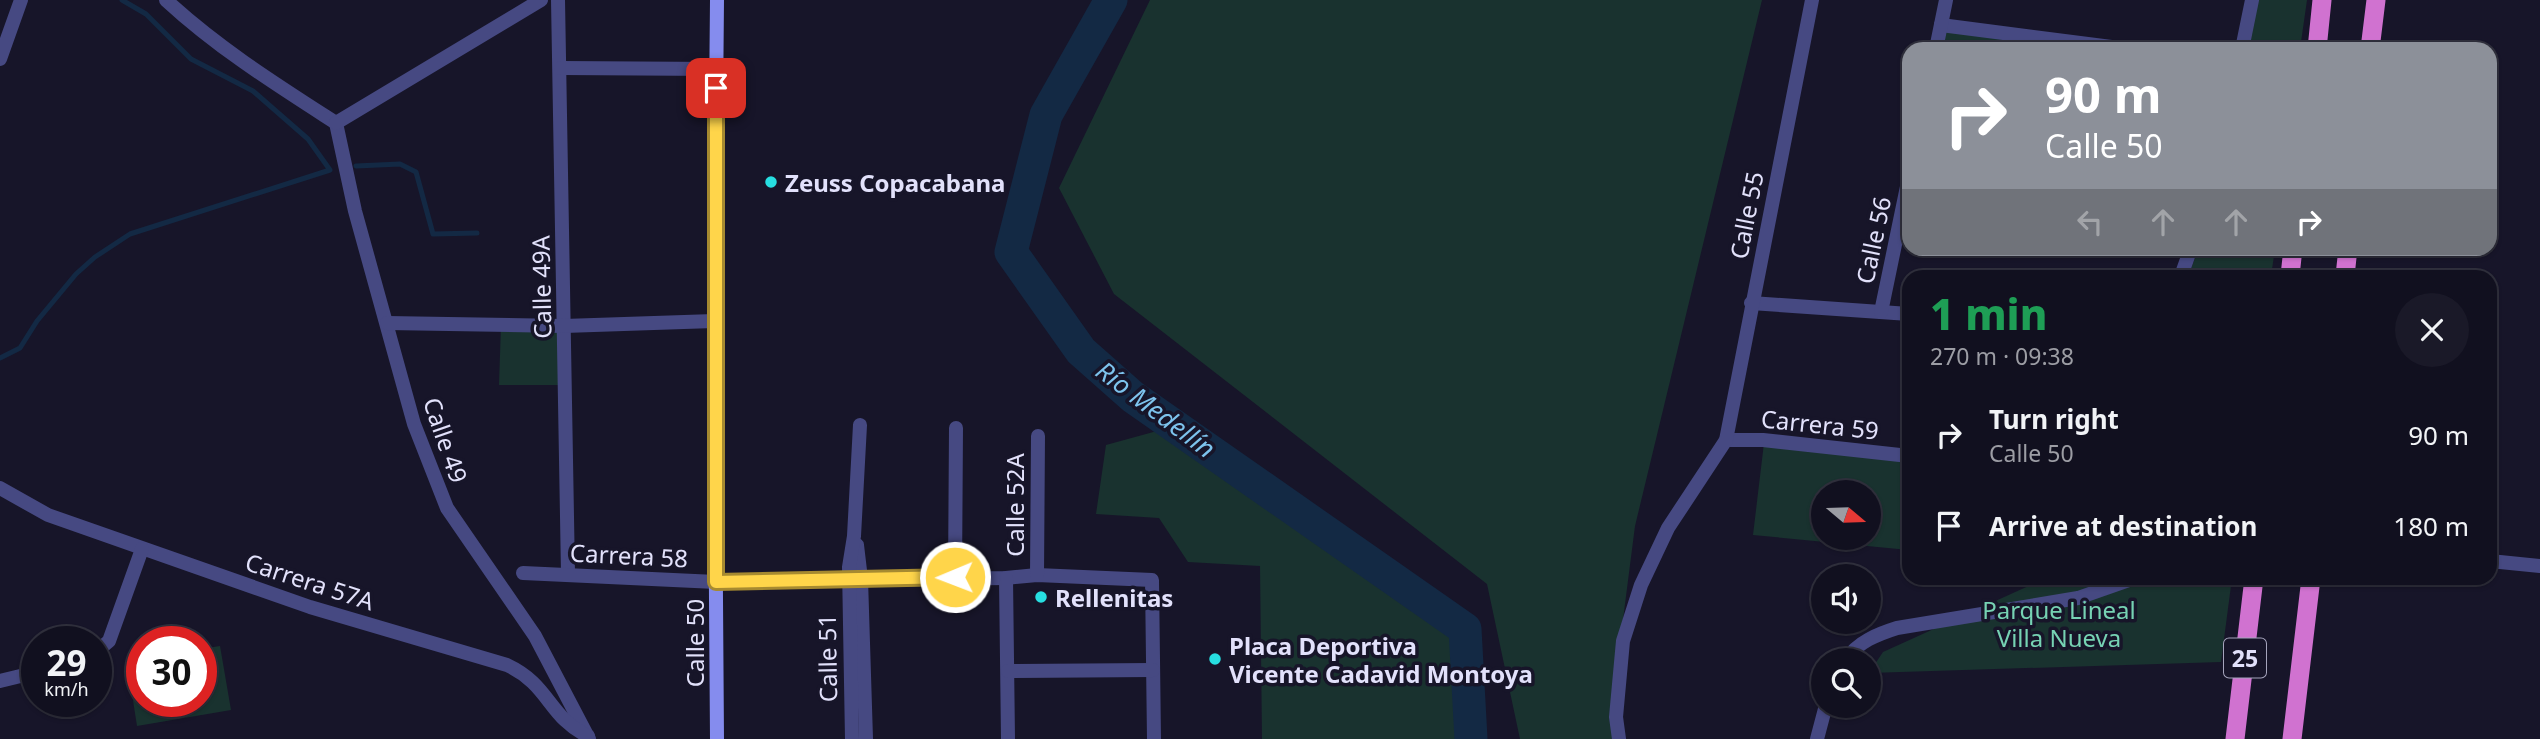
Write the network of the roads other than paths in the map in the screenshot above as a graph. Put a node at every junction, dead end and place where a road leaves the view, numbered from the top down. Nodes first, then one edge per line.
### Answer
1 (21, 0) edge
2 (166, 0) edge
3 (541, 0) edge
4 (558, 0) edge
5 (717, 0) edge
6 (1812, 0) edge
7 (1947, 0) edge
8 (2252, 0) edge
9 (2322, 0) edge
10 (2376, 0) edge
11 (1941, 25) junction
12 (1937, 42) edge
13 (2073, 42) edge
14 (2243, 42) edge
15 (2318, 42) edge
16 (2371, 42) edge
17 (1, 52) edge
18 (561, 68) junction
19 (716, 69) junction
20 (336, 123) junction
21 (1902, 211) edge
22 (1751, 303) junction
23 (1881, 312) junction
24 (1902, 314) edge
25 (714, 321) junction
26 (387, 323) junction
27 (564, 326) junction
28 (860, 425) dead end
29 (956, 428) dead end
30 (1038, 436) dead end
31 (1726, 440) junction
32 (1902, 455) edge
33 (0, 488) edge
34 (142, 549) junction
35 (2497, 562) edge
36 (2540, 566) edge
37 (523, 573) dead end
38 (568, 574) junction
39 (1037, 575) junction
40 (955, 577) junction
41 (1006, 578) junction
42 (855, 580) junction
43 (716, 582) junction
44 (2115, 585) edge
45 (2254, 585) edge
46 (2310, 585) edge
47 (112, 633) edge
48 (1856, 648) edge
49 (1153, 670) junction
50 (1008, 671) junction
51 (21, 676) edge
52 (0, 681) edge
53 (1824, 718) edge
54 (589, 738) edge
55 (1821, 738) edge
56 (717, 739) edge
57 (852, 739) edge
58 (866, 739) edge
59 (1008, 739) edge
60 (1154, 739) edge
61 (1619, 739) edge
62 (2235, 739) edge
63 (2292, 739) edge

1 - 17 street
2 - 20 street
3 - 20 street
4 - 18 street, Calle 49A
5 - 19 main road, Calle 50
6 - 22 street, Calle 55
7 - 11 street
8 - 14 street
9 - 15 highway
10 - 16 highway
11 - 12 street
11 - 13 street
18 - 19 street
18 - 27 street, Calle 49A
19 - 25 main road, Calle 50
20 - 26 street, Calle 49
21 - 23 street, Calle 56
22 - 23 street
22 - 31 street, Calle 55
23 - 24 street
25 - 27 street
25 - 43 main road, Calle 50
26 - 27 street
26 - 54 street, Calle 49
27 - 38 street, Calle 49A
28 - 42 street, Calle 51
29 - 40 street
30 - 39 street, Calle 52A
31 - 32 street, Carrera 59
31 - 61 street
33 - 34 street, Carrera 57A
34 - 47 street
34 - 54 street, Carrera 57A
35 - 36 street
37 - 38 street, Carrera 58
38 - 43 street, Carrera 58
39 - 41 street, Carrera 58
39 - 49 street, Carrera 58
40 - 41 street, Carrera 58
40 - 42 street, Carrera 58
41 - 50 street
42 - 43 street, Carrera 58
42 - 57 street, Calle 51
42 - 58 street, Calle 51
43 - 56 main road, Calle 50
44 - 48 street
45 - 62 highway, 25
46 - 63 highway, 25
49 - 50 street
49 - 60 street
50 - 59 street
51 - 52 street
53 - 55 street

